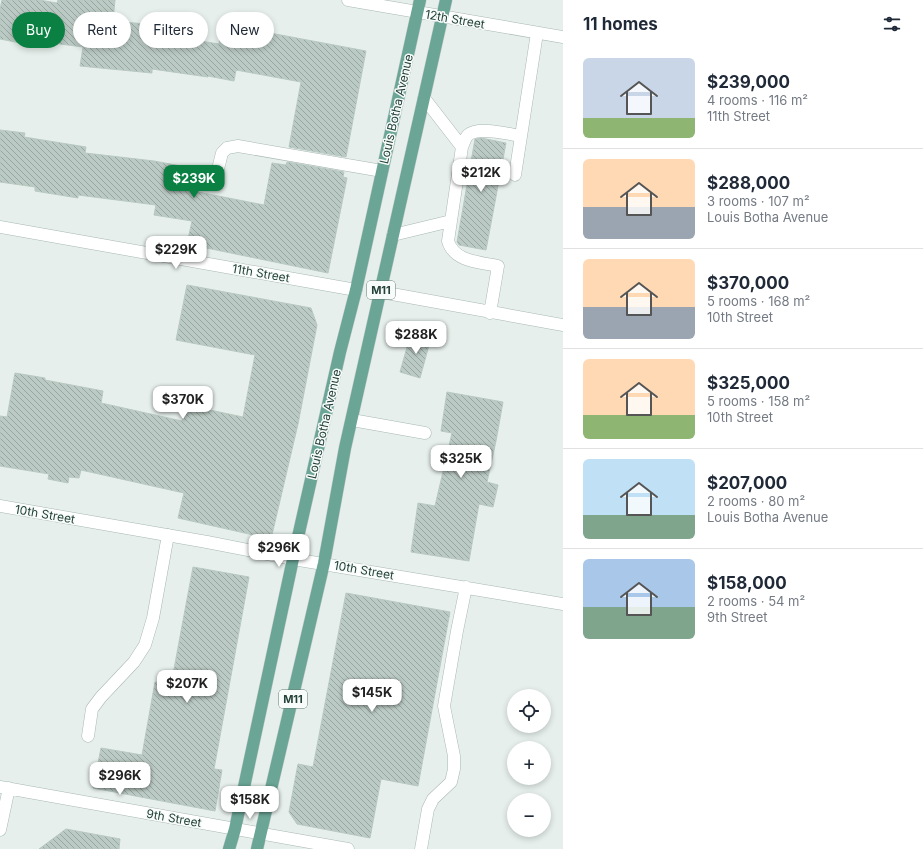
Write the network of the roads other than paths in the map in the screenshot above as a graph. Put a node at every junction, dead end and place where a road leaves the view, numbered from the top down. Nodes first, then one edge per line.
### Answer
1 (348, 0) edge
2 (420, 0) edge
3 (446, 0) edge
4 (417, 12) junction
5 (443, 17) junction
6 (537, 33) junction
7 (563, 37) edge
8 (424, 98) junction
9 (521, 136) junction
10 (462, 147) junction
11 (382, 171) junction
12 (515, 175) dead end
13 (216, 181) dead end
14 (451, 221) junction
15 (0, 227) edge
16 (393, 235) junction
17 (356, 290) junction
18 (381, 292) junction
19 (490, 313) junction
20 (563, 325) edge
21 (352, 420) junction
22 (425, 433) dead end
23 (0, 506) edge
24 (168, 535) junction
25 (293, 559) junction
26 (324, 564) junction
27 (466, 587) junction
28 (563, 604) edge
29 (88, 736) dead end
30 (4, 788) edge
31 (235, 829) junction
32 (0, 830) edge
33 (262, 834) junction
34 (229, 849) edge
35 (257, 849) edge
36 (348, 849) edge
37 (421, 849) edge

1 - 4 street, 12th Street
2 - 4 main road, Louis Botha Avenue / M11
3 - 5 main road, Louis Botha Avenue / M11
4 - 5 street, 12th Street
4 - 11 main road, Louis Botha Avenue / M11
5 - 6 street, 12th Street
5 - 8 main road, Louis Botha Avenue / M11
6 - 7 street, 12th Street
6 - 9 street
8 - 10 street
8 - 16 main road, Louis Botha Avenue / M11
9 - 10 street
9 - 12 street
10 - 14 street
11 - 13 street
11 - 17 main road, Louis Botha Avenue / M11
14 - 16 street
14 - 19 street
15 - 17 street, 11th Street
16 - 18 main road, Louis Botha Avenue / M11
17 - 25 main road, Louis Botha Avenue / M11
18 - 19 street
18 - 21 main road, Louis Botha Avenue / M11
19 - 20 street
21 - 22 street
21 - 26 main road, Louis Botha Avenue / M11
23 - 24 street, 10th Street
24 - 25 street, 10th Street
24 - 29 street
25 - 26 street, 10th Street
25 - 31 main road, Louis Botha Avenue / M11
26 - 27 street, 10th Street
26 - 33 main road, Louis Botha Avenue / M11
27 - 28 street, 10th Street
27 - 37 street
30 - 31 street, 9th Street
30 - 32 street
31 - 33 street, 9th Street
31 - 34 main road, Louis Botha Avenue / M11
33 - 35 main road, Louis Botha Avenue / M11
33 - 36 street, 9th Street

